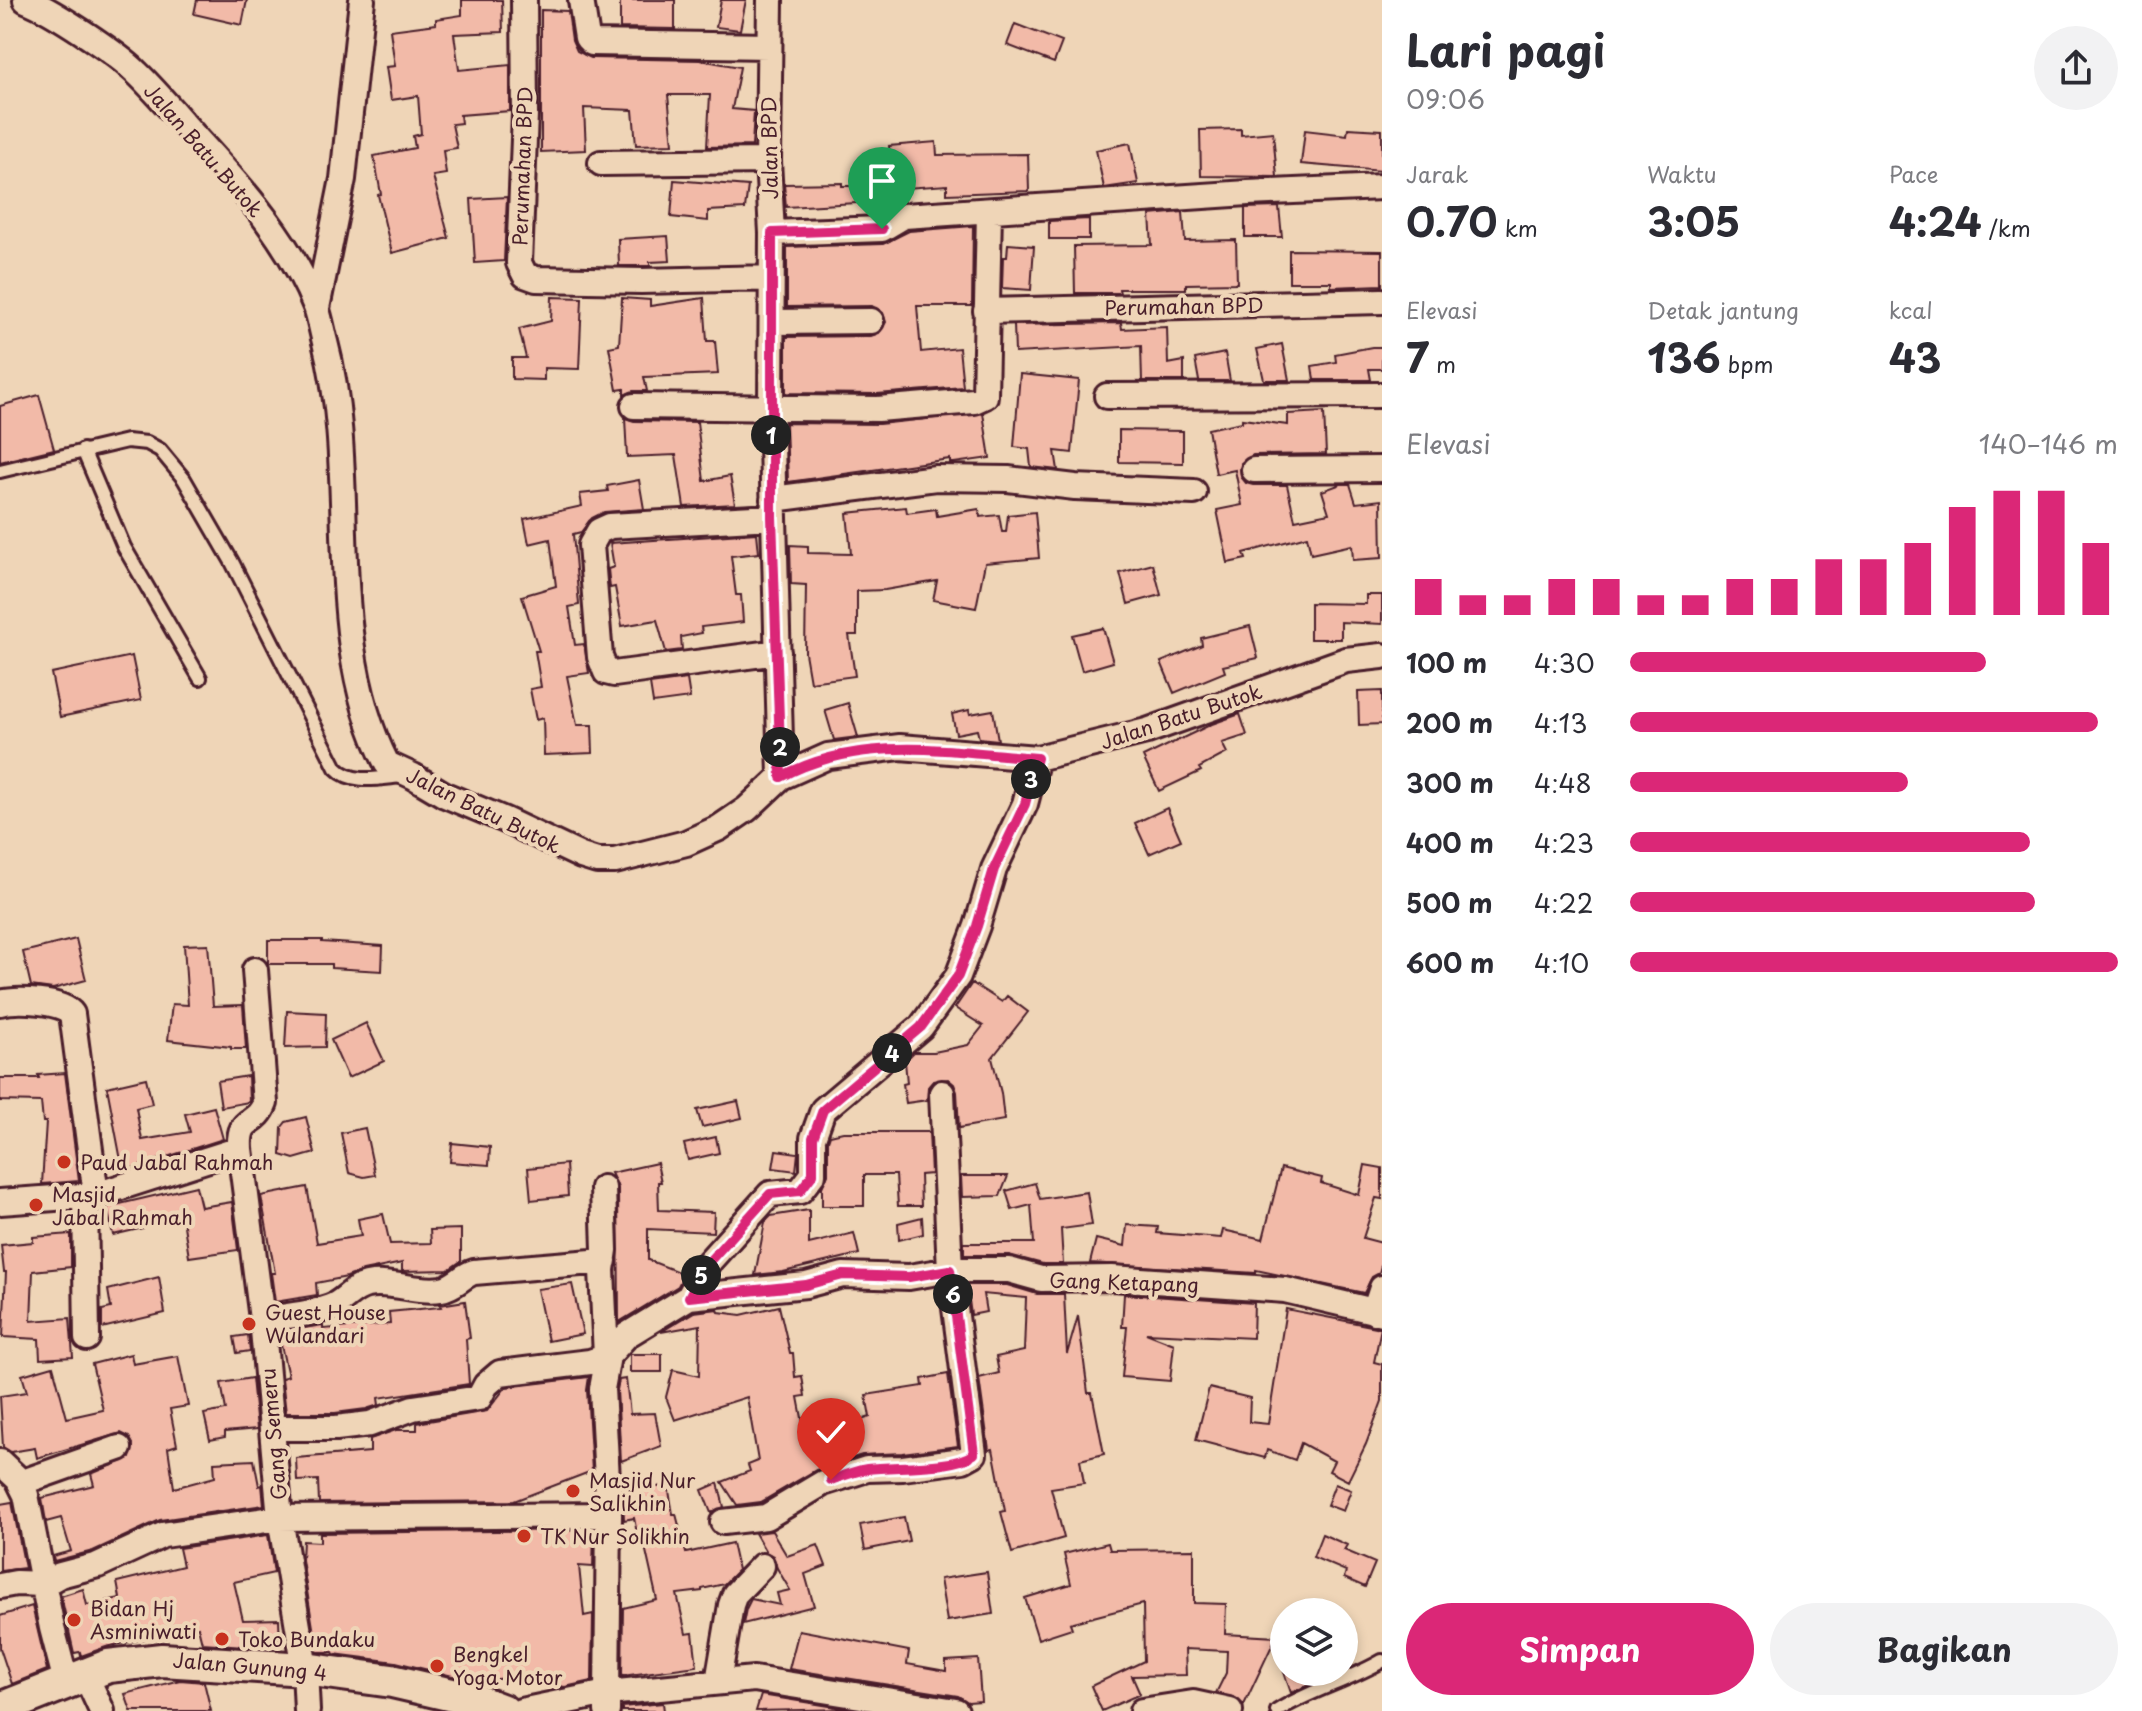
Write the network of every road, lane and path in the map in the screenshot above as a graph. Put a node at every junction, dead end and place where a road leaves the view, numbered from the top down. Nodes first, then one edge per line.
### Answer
1 (26, 0) edge
2 (362, 0) edge
3 (524, 0) edge
4 (581, 0) edge
5 (770, 0) edge
6 (769, 46) junction
7 (768, 161) junction
8 (601, 163) dead end
9 (1382, 187) edge
10 (989, 212) junction
11 (772, 233) junction
12 (771, 278) junction
13 (1382, 301) edge
14 (317, 308) junction
15 (986, 311) junction
16 (871, 321) dead end
17 (773, 322) junction
18 (1382, 395) edge
19 (1107, 396) dead end
20 (634, 406) dead end
21 (771, 407) junction
22 (83, 450) junction
23 (1382, 469) edge
24 (1254, 470) dead end
25 (0, 471) edge
26 (1194, 492) dead end
27 (773, 508) junction
28 (778, 652) junction
29 (1382, 656) edge
30 (200, 678) dead end
31 (1037, 758) junction
32 (413, 776) junction
33 (781, 777) junction
34 (255, 970) dead end
35 (0, 1003) edge
36 (942, 1093) dead end
37 (240, 1149) junction
38 (603, 1188) dead end
39 (90, 1195) junction
40 (0, 1202) edge
41 (604, 1261) junction
42 (950, 1270) junction
43 (689, 1297) junction
44 (1379, 1304) edge
45 (262, 1319) junction
46 (87, 1338) dead end
47 (607, 1356) junction
48 (273, 1428) junction
49 (119, 1448) dead end
50 (0, 1462) edge
51 (20, 1483) junction
52 (609, 1515) junction
53 (280, 1518) junction
54 (723, 1522) dead end
55 (762, 1566) dead end
56 (44, 1584) junction
57 (0, 1586) edge
58 (1382, 1661) edge
59 (305, 1669) junction
60 (76, 1678) junction
61 (718, 1682) junction
62 (607, 1702) edge
63 (0, 1709) edge
64 (102, 1711) edge
65 (307, 1711) edge
66 (503, 1711) edge
67 (521, 1711) edge
68 (956, 1711) edge
69 (1142, 1711) edge
70 (1230, 1711) edge
71 (1277, 1711) edge

1 - 14 street, Jalan Batu Butok
2 - 14 street
3 - 12 street, Perumahan BPD
4 - 6 street
5 - 6 street, Jalan BPD
6 - 7 street, Jalan BPD
7 - 8 street
7 - 11 street, Jalan BPD
9 - 10 street
10 - 11 street
10 - 15 street
11 - 12 street, Jalan BPD
12 - 17 street, Jalan BPD
13 - 15 street, Perumahan BPD
14 - 32 street, Jalan Batu Butok
15 - 21 street
16 - 17 street
17 - 21 street, Jalan BPD
18 - 19 street
20 - 21 street
21 - 27 street, Jalan BPD
22 - 25 lane
22 - 30 lane
22 - 32 lane
23 - 24 street
26 - 27 street
27 - 28 street, Jalan BPD
27 - 28 street
28 - 33 street, Jalan BPD
29 - 31 street, Jalan Batu Butok
31 - 33 street, Jalan Batu Butok
31 - 43 street
32 - 33 street, Jalan Batu Butok
34 - 37 street
35 - 39 street
36 - 42 street
37 - 39 street
37 - 45 street, Gang Semeru
38 - 41 street
39 - 40 street
39 - 46 street
41 - 45 street
41 - 47 street
42 - 43 street, Gang Ketapang
42 - 44 street, Gang Ketapang
42 - 54 street
43 - 47 street, Gang Ketapang
45 - 48 street, Gang Semeru
47 - 48 street
47 - 52 street
48 - 53 street, Gang Semeru
49 - 51 street
50 - 51 street
51 - 56 street
52 - 53 street
52 - 62 street
53 - 56 street
53 - 59 street, Gang Semeru
55 - 61 street
56 - 57 street
56 - 60 street
58 - 71 lane
59 - 60 street, Jalan Gunung 4
59 - 65 street, Gang Semeru
59 - 66 street, Jalan Gunung 4
60 - 63 street, Jalan Gunung 4
60 - 64 street
61 - 62 street
61 - 68 street
62 - 67 street
69 - 70 street

